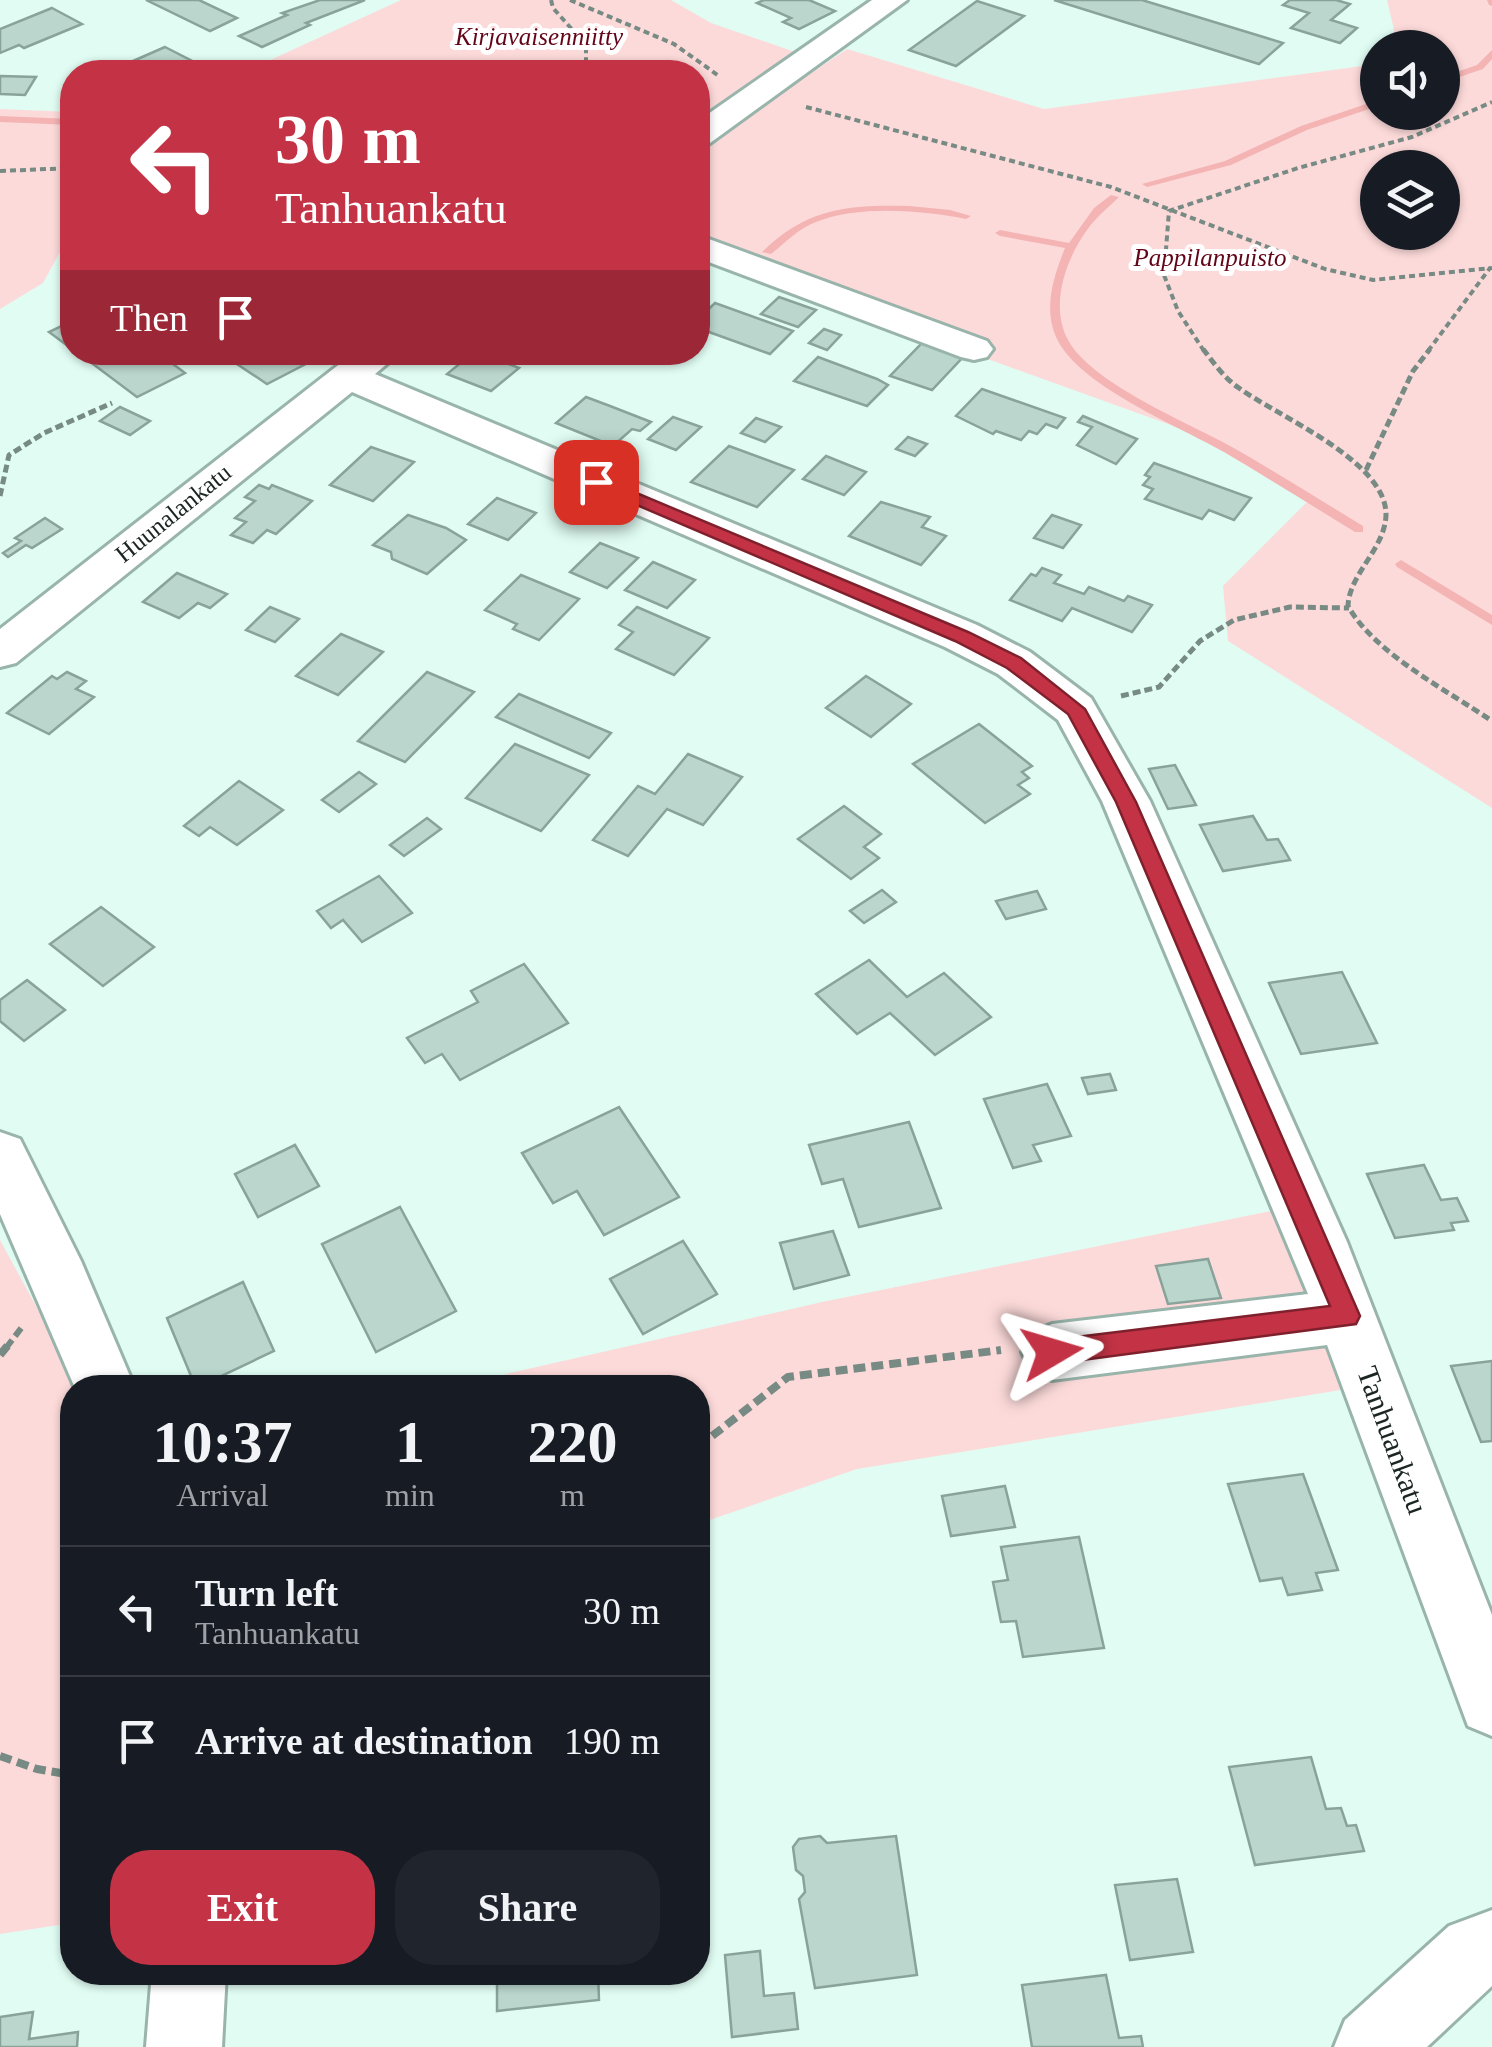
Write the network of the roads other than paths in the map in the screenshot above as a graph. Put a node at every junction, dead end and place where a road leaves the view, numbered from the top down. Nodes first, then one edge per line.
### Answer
1 (892, 0) edge
2 (710, 128) edge
3 (710, 250) edge
4 (974, 349) dead end
5 (362, 365) edge
6 (365, 365) edge
7 (0, 652) edge
8 (0, 1156) edge
9 (1347, 1316) junction
10 (1052, 1352) road end
11 (99, 1375) edge
12 (1492, 1702) edge
13 (1492, 1946) edge
14 (189, 1985) edge
15 (184, 2047) edge
16 (1372, 2047) edge

1 - 2 street
3 - 4 street
5 - 7 street, Huunalankatu
6 - 9 street, Tanhuankatu
8 - 11 street
9 - 10 street
9 - 12 street, Tanhuankatu
13 - 16 street
14 - 15 street

